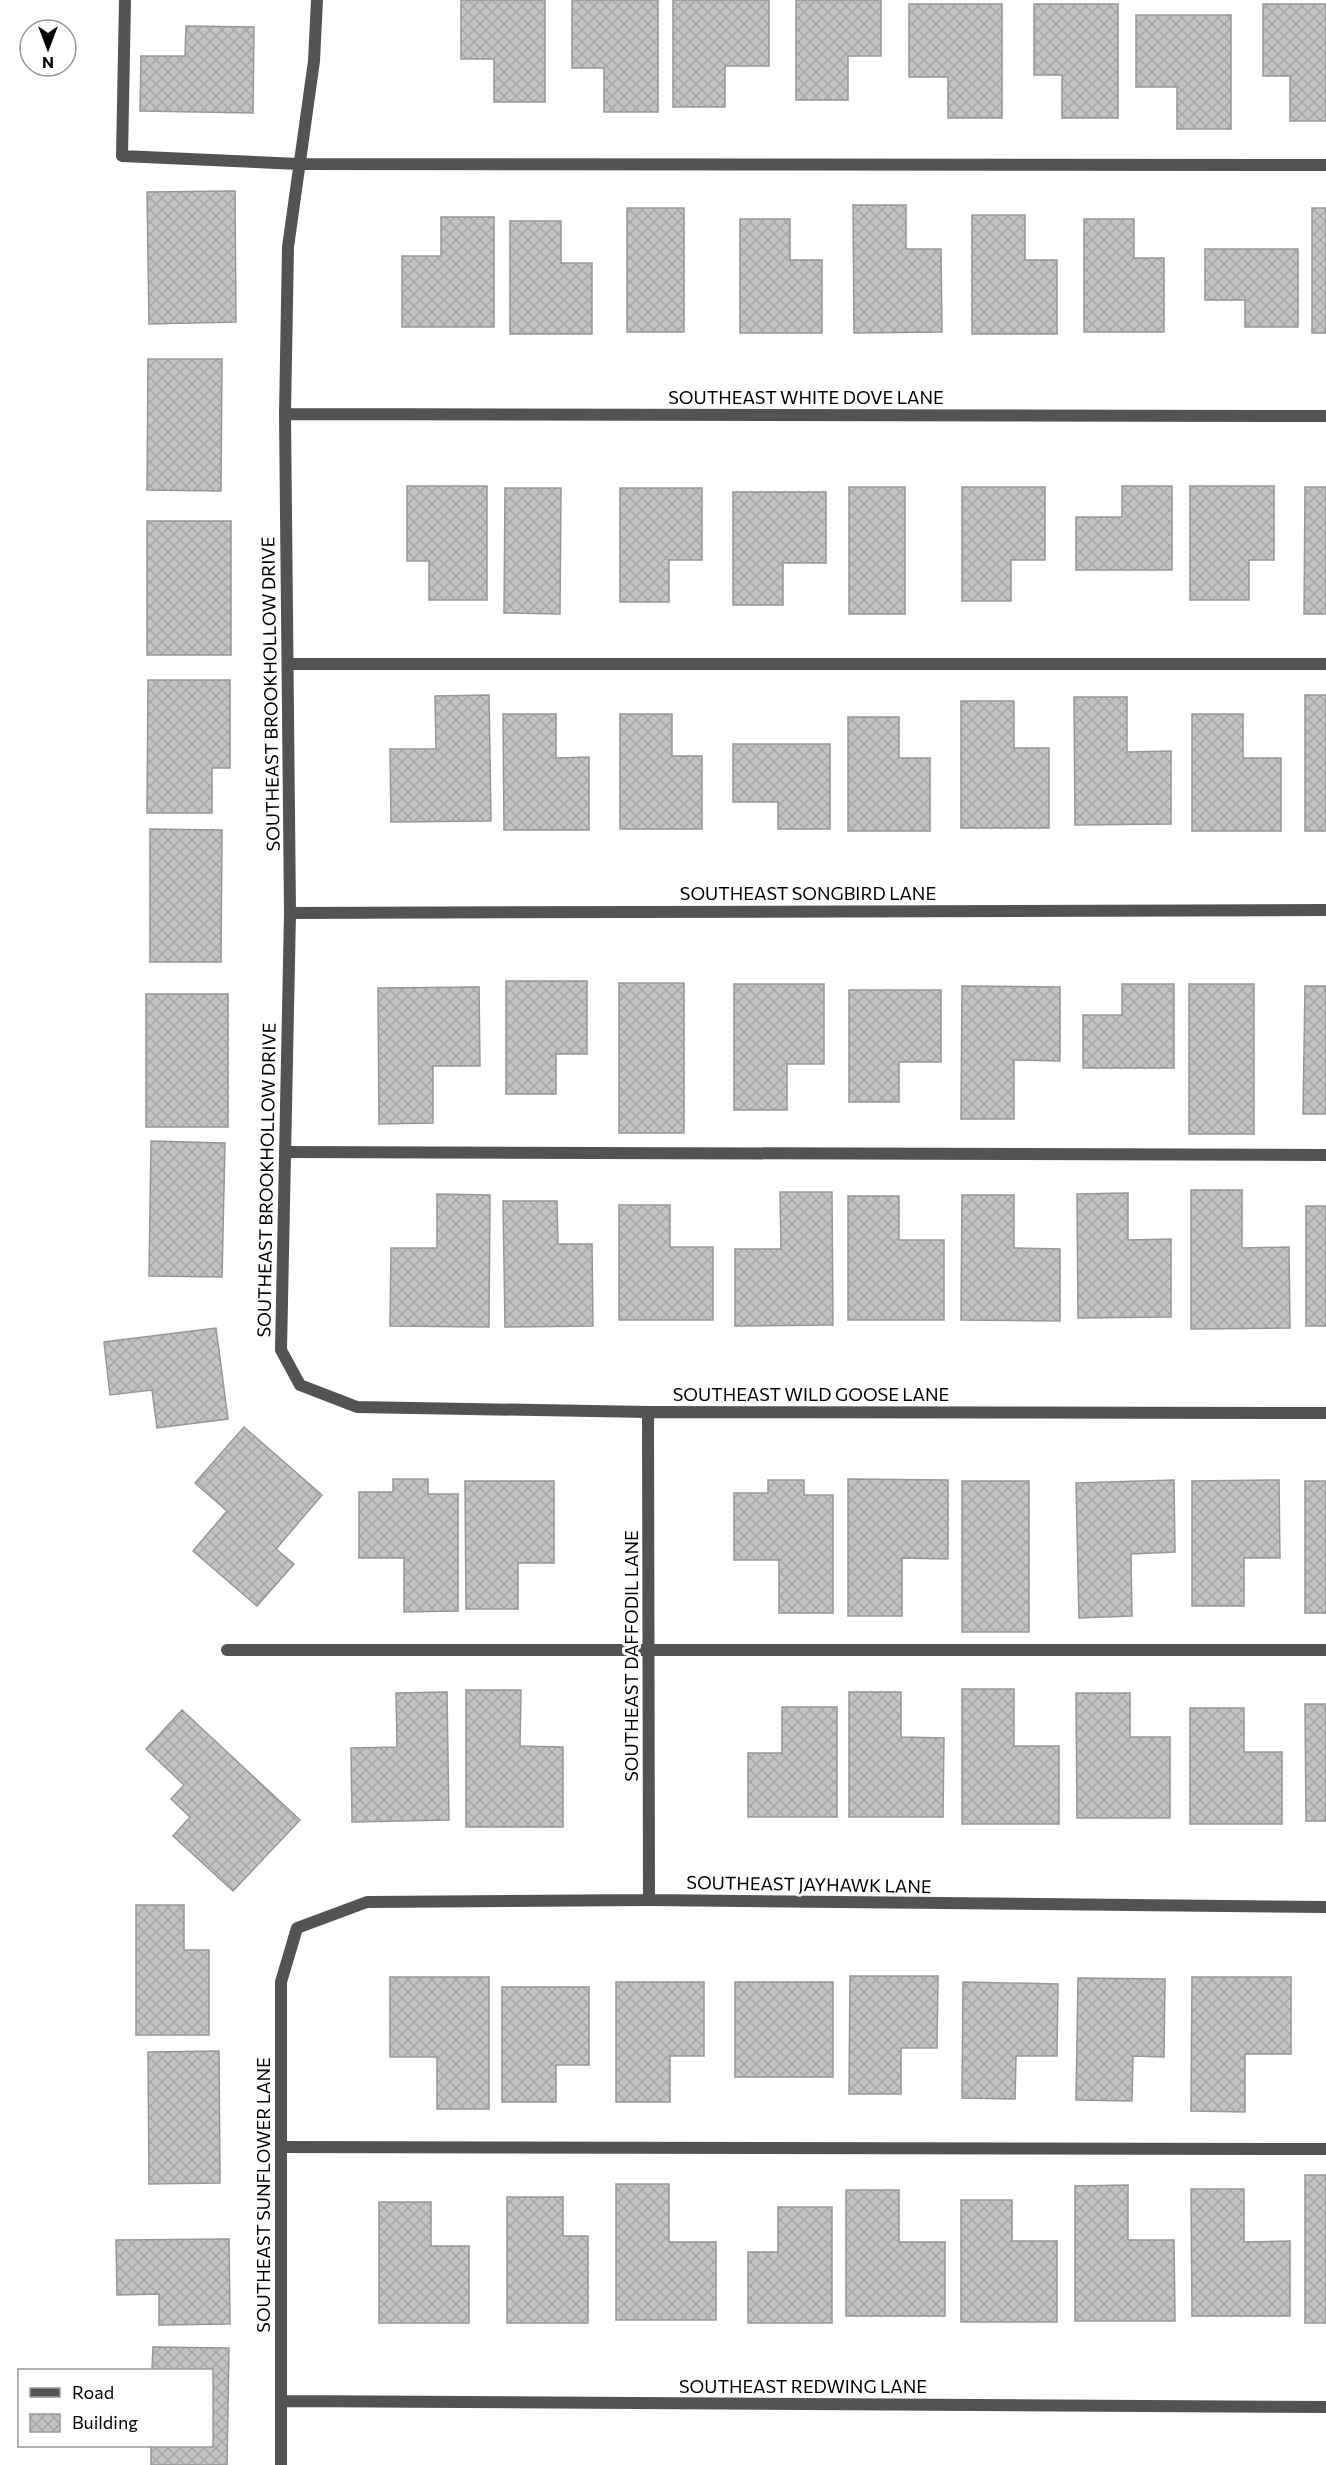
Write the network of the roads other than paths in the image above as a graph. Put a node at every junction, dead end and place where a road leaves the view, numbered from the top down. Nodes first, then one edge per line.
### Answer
1 (125, 0) edge
2 (317, 0) edge
3 (299, 164) junction
4 (1326, 165) edge
5 (285, 414) junction
6 (1326, 416) edge
7 (288, 664) junction
8 (1326, 664) edge
9 (1326, 910) edge
10 (290, 913) junction
11 (285, 1152) junction
12 (1326, 1155) edge
13 (300, 1385) joint
14 (648, 1412) junction
15 (1326, 1413) edge
16 (227, 1650) dead end
17 (650, 1650) junction
18 (1326, 1650) edge
19 (649, 1900) junction
20 (1326, 1906) edge
21 (297, 1928) joint
22 (281, 2148) junction
23 (1326, 2149) edge
24 (281, 2401) junction
25 (1326, 2407) edge
26 (281, 2465) edge

1 - 3 street
2 - 3 street, SOUTHEAST BROOKHOLLOW DRIVE
3 - 4 street
3 - 5 street, SOUTHEAST BROOKHOLLOW DRIVE
5 - 6 street, SOUTHEAST WHITE DOVE LANE
5 - 7 street, SOUTHEAST BROOKHOLLOW DRIVE
7 - 8 street
7 - 10 street, SOUTHEAST BROOKHOLLOW DRIVE
9 - 10 street, SOUTHEAST SONGBIRD LANE
10 - 11 street, SOUTHEAST BROOKHOLLOW DRIVE
11 - 12 street
11 - 13 street, SOUTHEAST BROOKHOLLOW DRIVE
13 - 14 street, SOUTHEAST WILD GOOSE LANE
14 - 15 street, SOUTHEAST WILD GOOSE LANE
14 - 17 street, SOUTHEAST DAFFODIL LANE
16 - 17 street
17 - 18 street
17 - 19 street, SOUTHEAST DAFFODIL LANE
19 - 20 street, SOUTHEAST JAYHAWK LANE
19 - 21 street, SOUTHEAST JAYHAWK LANE
21 - 22 street, SOUTHEAST SUNFLOWER LANE
22 - 23 street
22 - 24 street, SOUTHEAST SUNFLOWER LANE
24 - 25 street, SOUTHEAST REDWING LANE
24 - 26 street, SOUTHEAST SUNFLOWER LANE

